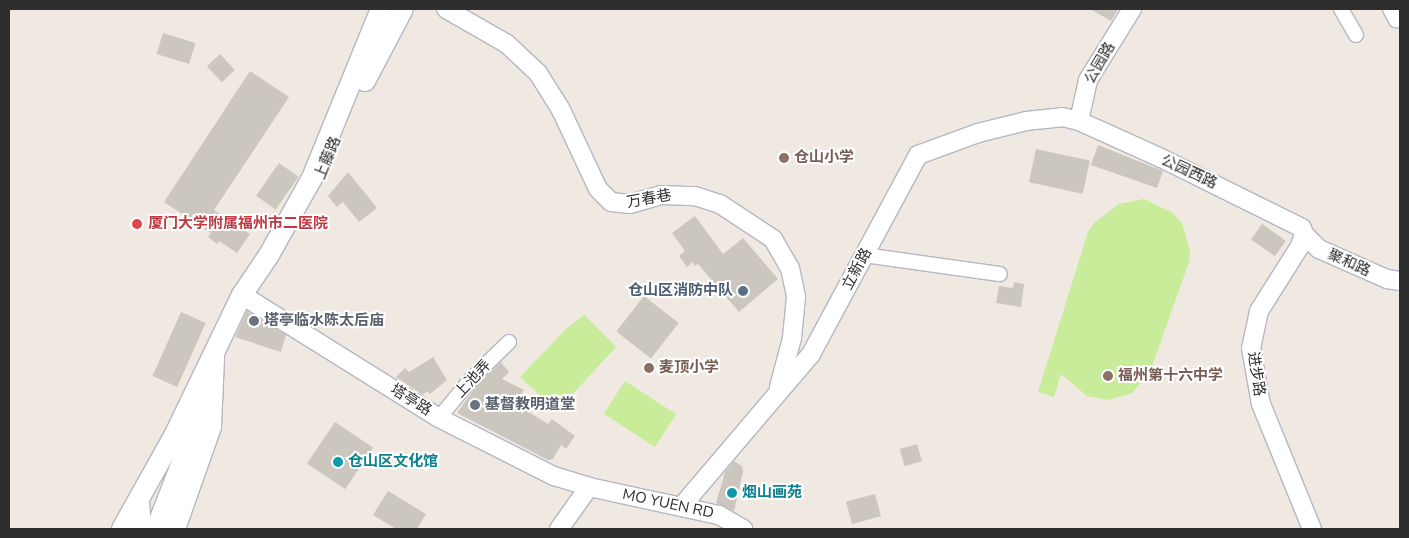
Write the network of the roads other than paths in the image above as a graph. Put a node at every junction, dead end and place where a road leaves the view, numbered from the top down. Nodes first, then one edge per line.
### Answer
1 (381, 9) edge
2 (403, 9) edge
3 (446, 9) edge
4 (1132, 9) edge
5 (1341, 9) edge
6 (1390, 9) edge
7 (1400, 18) edge
8 (1356, 35) dead end
9 (1080, 122) junction
10 (1301, 229) junction
11 (864, 255) junction
12 (1000, 274) dead end
13 (1400, 281) edge
14 (242, 295) junction
15 (509, 342) dead end
16 (215, 348) junction
17 (776, 396) junction
18 (439, 418) junction
19 (589, 487) junction
20 (139, 501) junction
21 (681, 507) junction
22 (122, 529) edge
23 (141, 529) edge
24 (156, 529) edge
25 (175, 529) edge
26 (559, 529) edge
27 (743, 529) edge
28 (1312, 529) edge

1 - 14 main road
2 - 14 main road, 上藤路
3 - 17 street, 万春巷
4 - 9 street, 公园路
5 - 8 street
6 - 7 street
9 - 10 street, 公园西路
9 - 11 street, 立新路
10 - 13 street, 聚和路
10 - 28 street, 进步路
11 - 12 street
11 - 17 street, 立新路
14 - 16 main road
14 - 18 street, 塔亭路
15 - 18 street, 上池弄
16 - 20 main road
16 - 24 main road
16 - 25 main road
17 - 21 street, 立新路
18 - 19 street, 塔亭路
19 - 21 street, MO YUEN RD
19 - 26 street
20 - 22 main road
20 - 23 main road
21 - 27 street, MO YUEN RD

